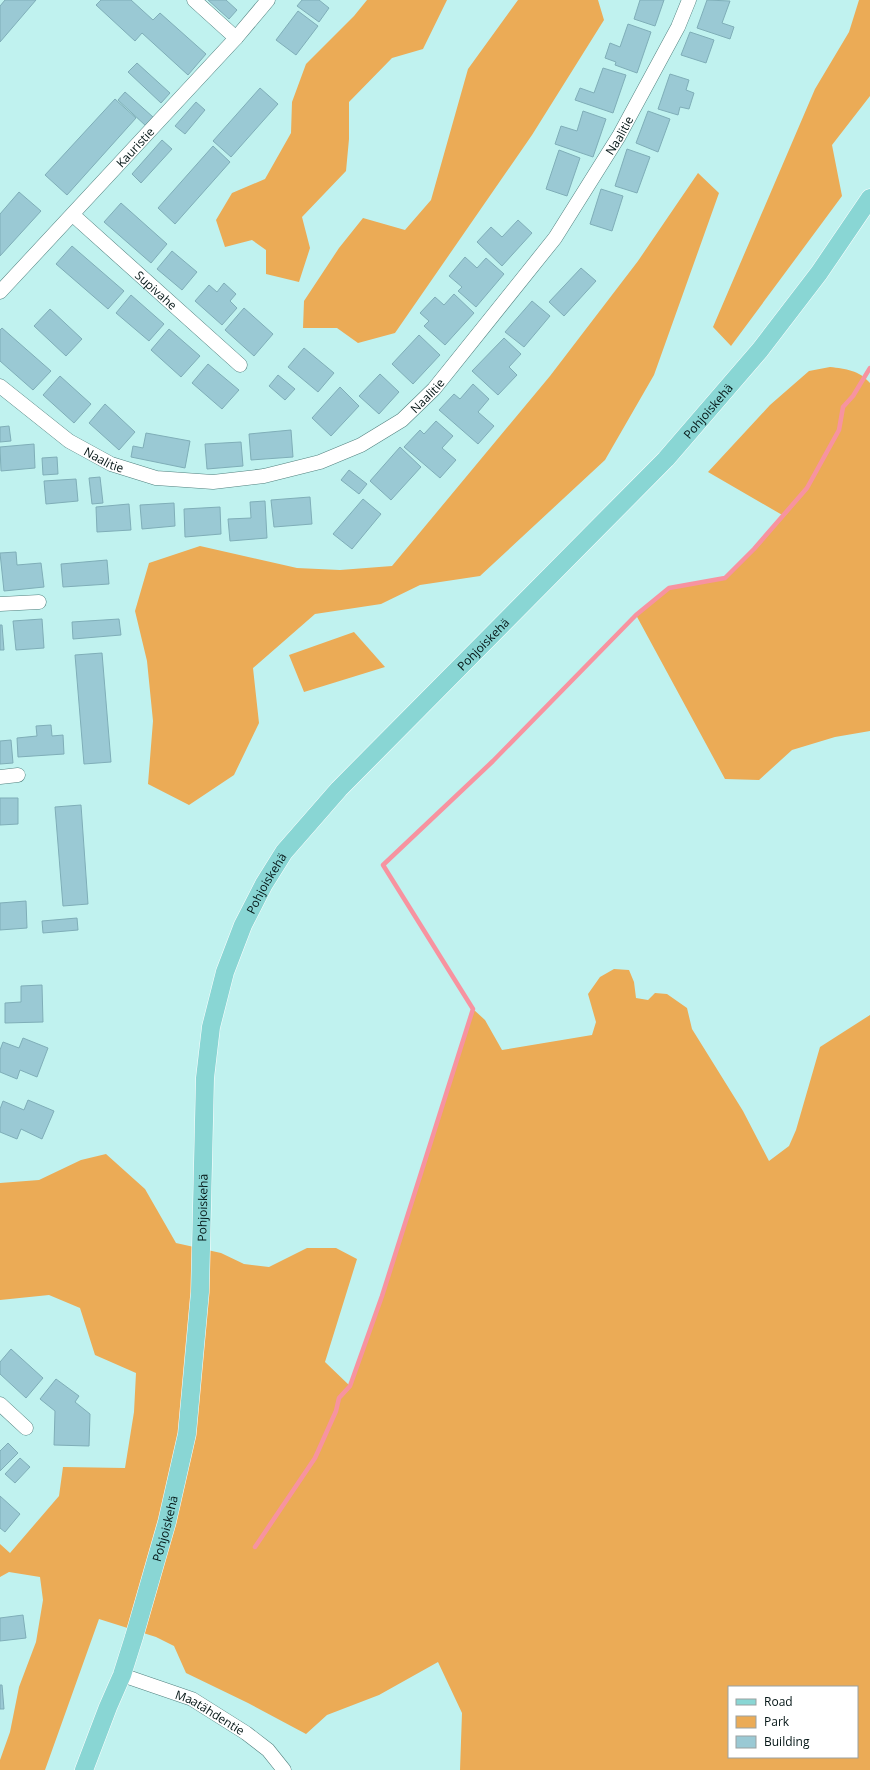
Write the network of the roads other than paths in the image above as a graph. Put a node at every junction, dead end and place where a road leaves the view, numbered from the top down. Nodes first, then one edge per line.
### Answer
1 (194, 0) edge
2 (268, 0) edge
3 (689, 0) edge
4 (236, 38) junction
5 (870, 198) edge
6 (73, 215) junction
7 (0, 292) edge
8 (240, 365) dead end
9 (0, 386) edge
10 (39, 602) dead end
11 (0, 604) edge
12 (18, 776) dead end
13 (0, 777) edge
14 (0, 1404) edge
15 (26, 1428) dead end
16 (122, 1675) junction
17 (84, 1770) edge
18 (284, 1770) edge

1 - 4 street
2 - 4 street, Kauristie
3 - 9 street, Naalitie
4 - 6 street, Kauristie
5 - 16 main road, Pohjoiskehä
6 - 7 street, Kauristie
6 - 8 street, Supivahe
10 - 11 street
12 - 13 street
14 - 15 street
16 - 17 main road, Pohjoiskehä
16 - 18 street, Maatähdentie

